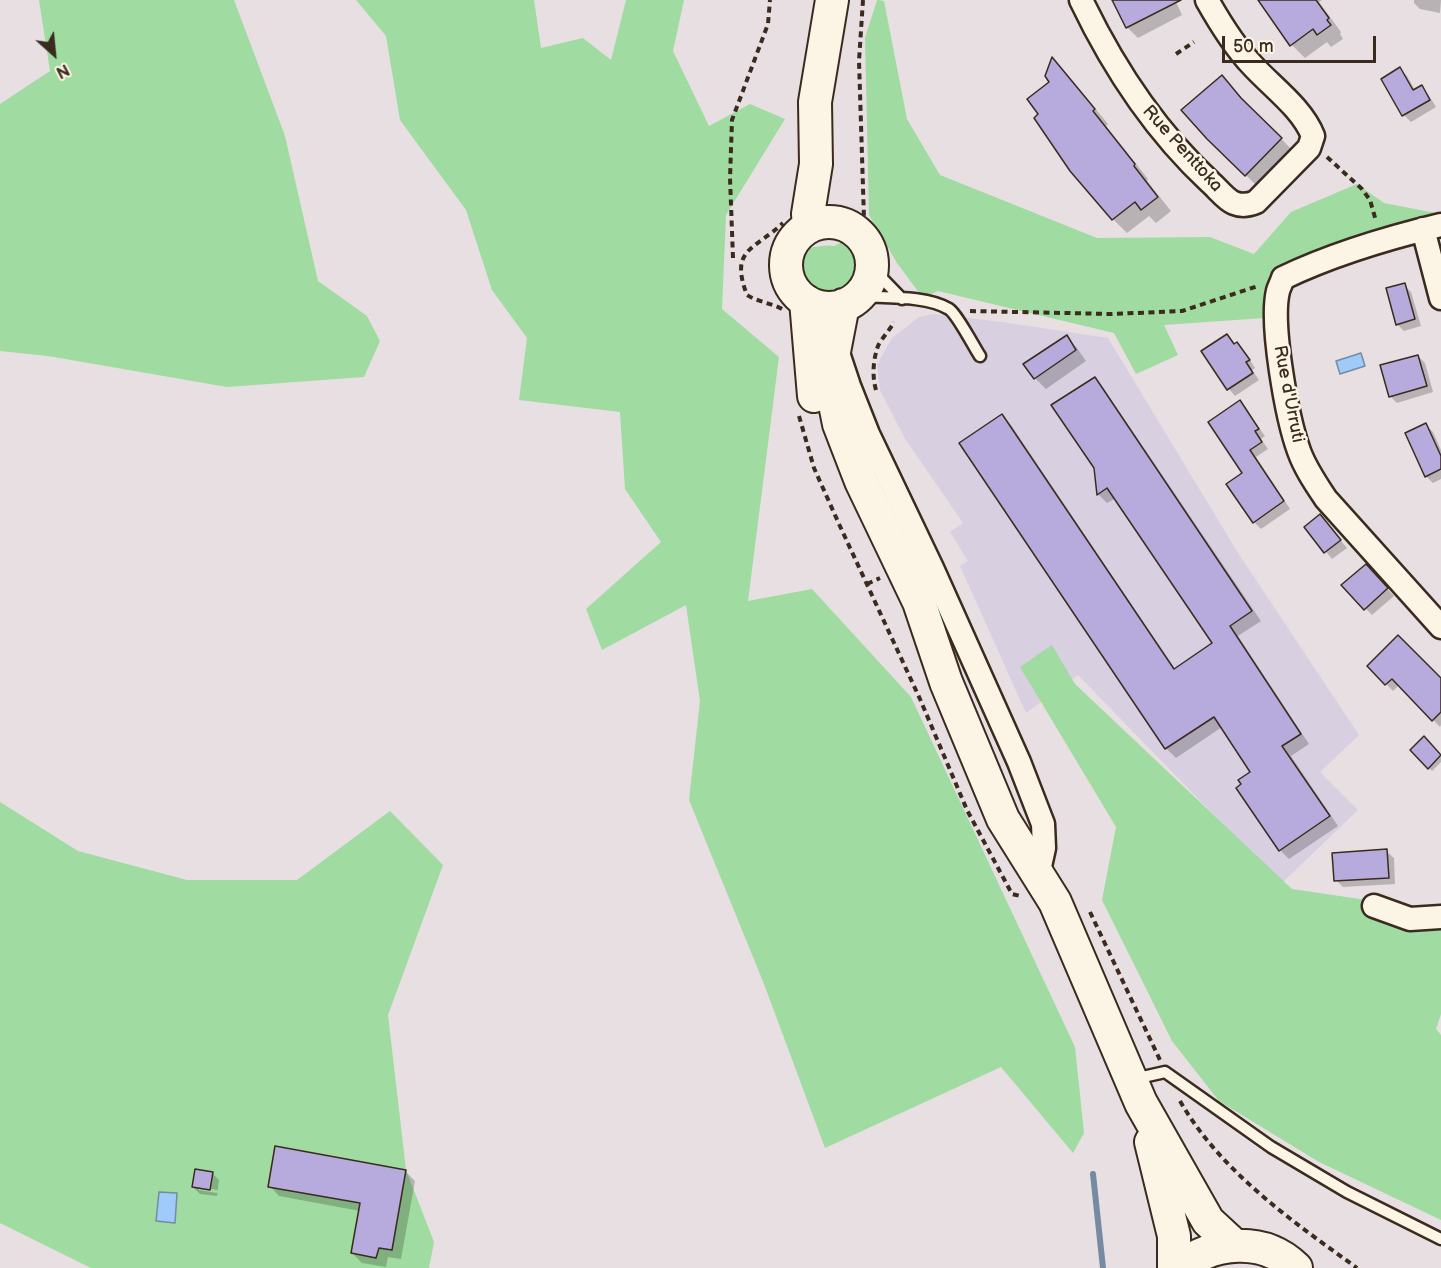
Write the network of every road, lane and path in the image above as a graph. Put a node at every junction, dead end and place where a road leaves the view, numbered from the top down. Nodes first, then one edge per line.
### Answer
1 (770, 0) edge
2 (832, 0) edge
3 (863, 0) edge
4 (1081, 0) edge
5 (1207, 0) edge
6 (1194, 42) dead end
7 (1176, 54) dead end
8 (1320, 150) dead end
9 (816, 164) junction
10 (844, 225) junction
11 (809, 227) junction
12 (1432, 227) edge
13 (1381, 241) junction
14 (733, 258) dead end
15 (881, 268) junction
16 (1283, 278) junction
17 (1441, 298) edge
18 (902, 299) junction
19 (806, 301) junction
20 (850, 301) junction
21 (951, 310) junction
22 (894, 322) dead end
23 (835, 344) junction
24 (980, 356) dead end
25 (878, 396) dead end
26 (798, 414) dead end
27 (1441, 627) edge
28 (946, 682) junction
29 (1030, 886) junction
30 (1374, 906) dead end
31 (1441, 917) edge
32 (1136, 1092) junction
33 (1441, 1239) edge
34 (1234, 1245) junction
35 (1174, 1268) edge
36 (1179, 1268) edge
37 (1296, 1268) edge

1 - 14 path
2 - 9 main road
3 - 15 path
4 - 5 street, Rue Penttoka
6 - 7 path
8 - 13 path
9 - 10 main road
9 - 11 main road
10 - 11 main road
10 - 15 main road
11 - 19 main road
12 - 13 street
12 - 17 street
13 - 16 street
15 - 18 lane
15 - 20 main road
16 - 21 path
16 - 27 street, Rue d'Urruti
18 - 20 lane
18 - 21 lane
19 - 20 main road
19 - 28 main road
20 - 23 main road
21 - 24 lane
22 - 25 path
23 - 28 main road
23 - 29 street
26 - 29 path
28 - 29 main road
29 - 32 main road
30 - 31 street
32 - 33 lane
32 - 34 main road
32 - 35 main road
34 - 36 main road
34 - 37 main road

